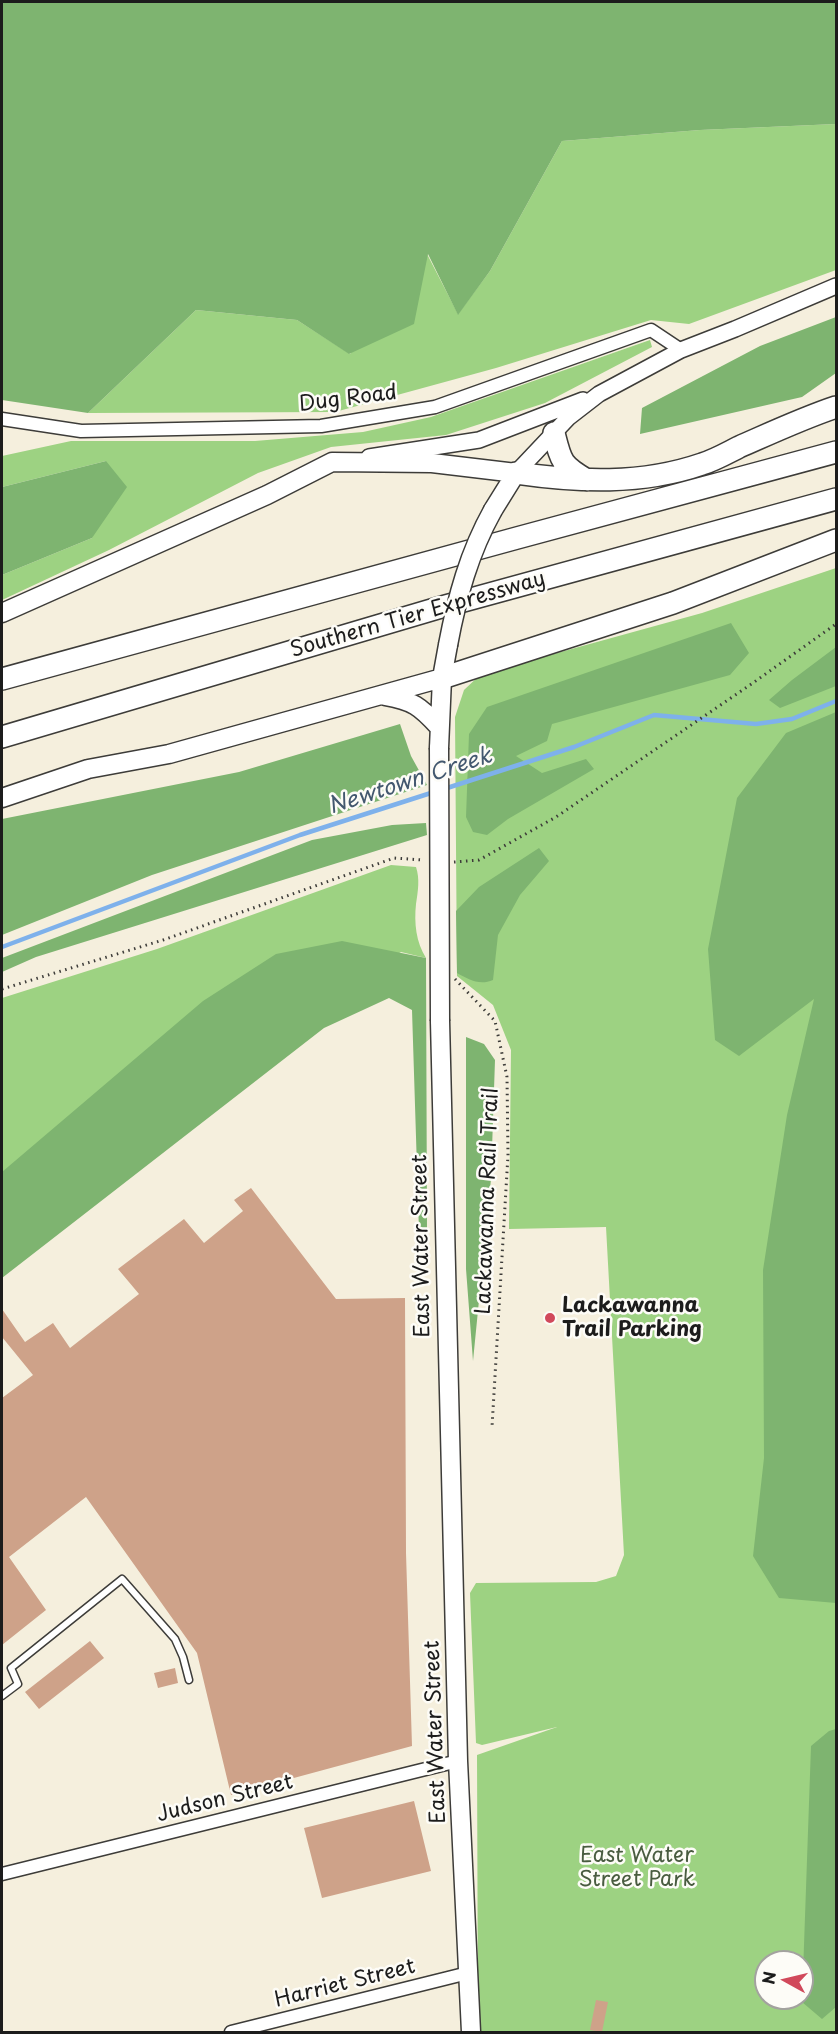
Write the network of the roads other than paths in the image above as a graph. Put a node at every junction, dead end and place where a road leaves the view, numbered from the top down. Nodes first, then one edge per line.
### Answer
1 (837, 286) edge
2 (681, 350) junction
3 (599, 394) junction
4 (837, 407) edge
5 (2, 419) edge
6 (554, 433) junction
7 (837, 452) edge
8 (332, 462) junction
9 (516, 473) junction
10 (587, 480) junction
11 (837, 499) edge
12 (837, 540) edge
13 (2, 613) edge
14 (442, 678) junction
15 (2, 679) edge
16 (382, 695) junction
17 (439, 727) junction
18 (2, 737) edge
19 (2, 798) edge
20 (189, 1680) dead end
21 (2, 1696) edge
22 (458, 1761) junction
23 (2, 1874) edge
24 (468, 1972) junction
25 (231, 2032) edge
26 (471, 2032) edge

1 - 2 street
2 - 3 street
2 - 5 street, Dug Road
3 - 6 street
3 - 8 street
4 - 10 highway
6 - 9 street
6 - 10 highway
7 - 15 highway
8 - 9 main road
8 - 13 main road
9 - 10 highway
9 - 14 main road, East Water Street, bridge
11 - 18 highway, Southern Tier Expressway
12 - 14 highway
14 - 16 main road
14 - 17 main road, East Water Street
16 - 17 main road
16 - 19 main road
17 - 22 main road, East Water Street, bridge
20 - 21 lane
22 - 23 street, Judson Street
22 - 24 main road, East Water Street
24 - 25 street, Harriet Street
24 - 26 main road, East Water Street

